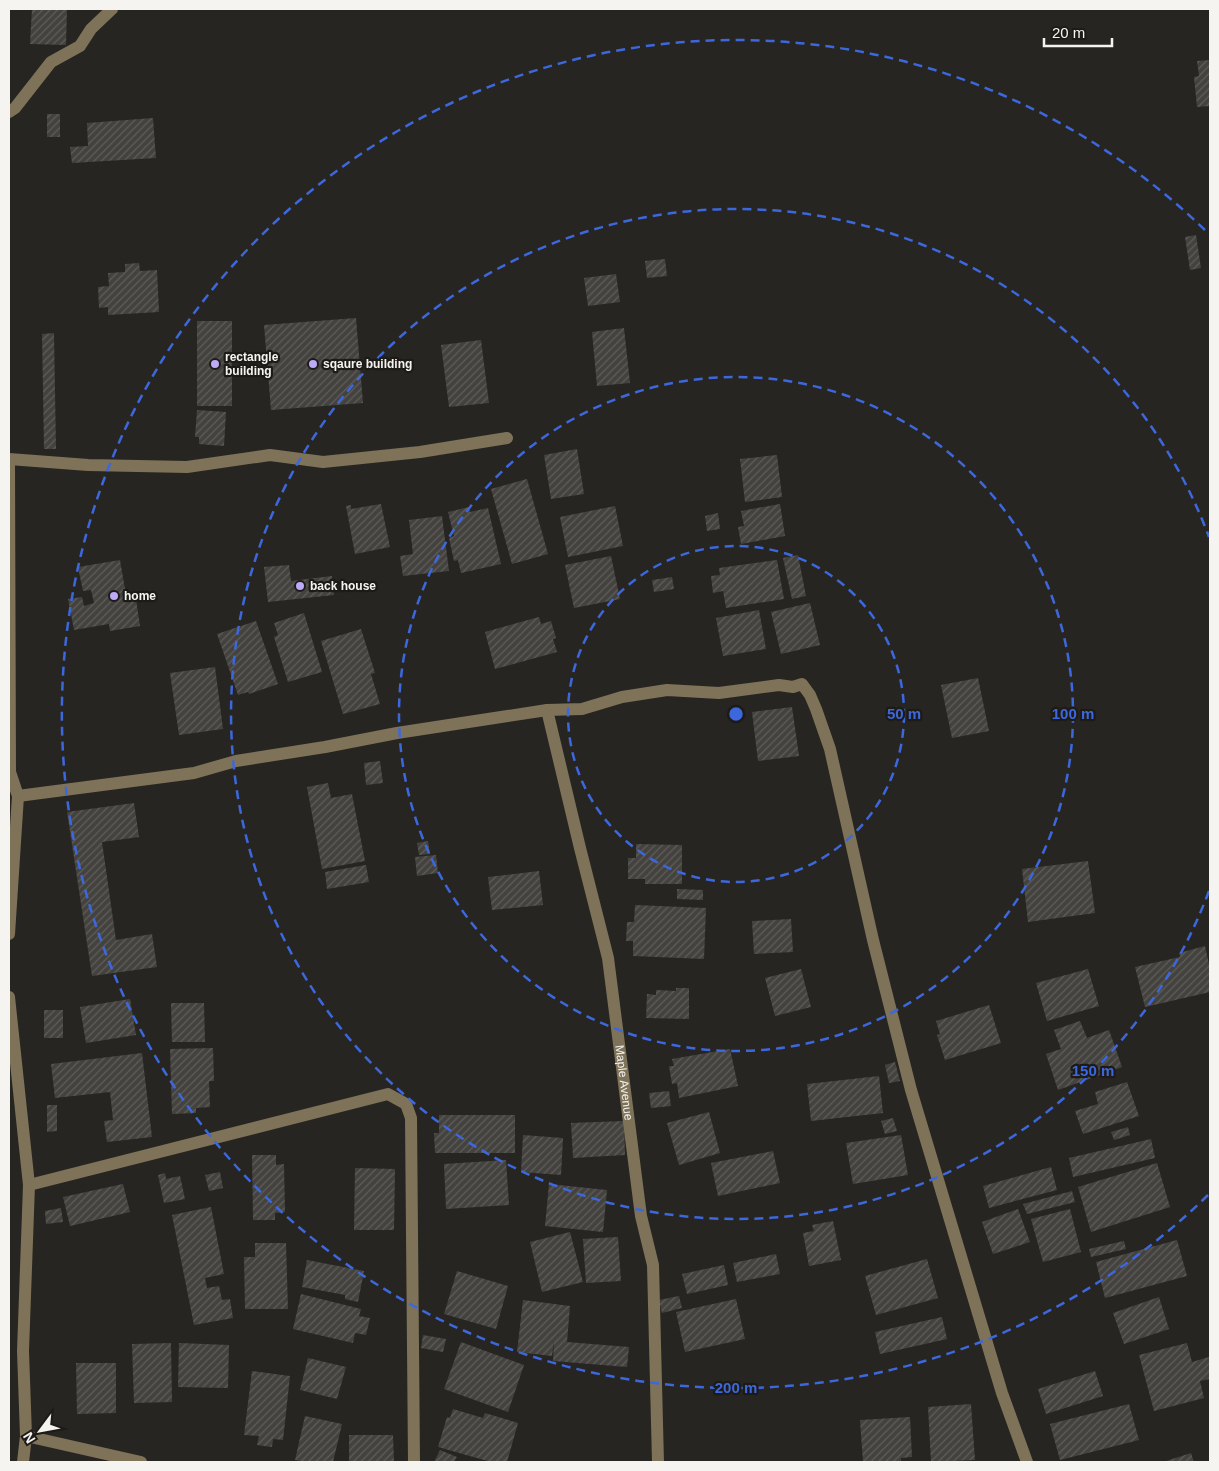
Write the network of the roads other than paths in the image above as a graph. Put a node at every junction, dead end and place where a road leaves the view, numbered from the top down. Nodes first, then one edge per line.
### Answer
1 (112, 9) edge
2 (9, 112) edge
3 (507, 438) dead end
4 (9, 460) edge
5 (547, 710) junction
6 (18, 796) junction
7 (9, 934) edge
8 (9, 997) edge
9 (29, 1185) junction
10 (26, 1436) junction
11 (23, 1462) edge
12 (141, 1462) edge
13 (414, 1462) edge
14 (658, 1462) edge
15 (1027, 1462) edge

1 - 2 street
3 - 4 street
4 - 6 street
5 - 6 street
5 - 14 street, Maple Avenue
5 - 15 street
6 - 7 street
8 - 9 street
9 - 10 street
9 - 13 street
10 - 11 street
10 - 12 street

